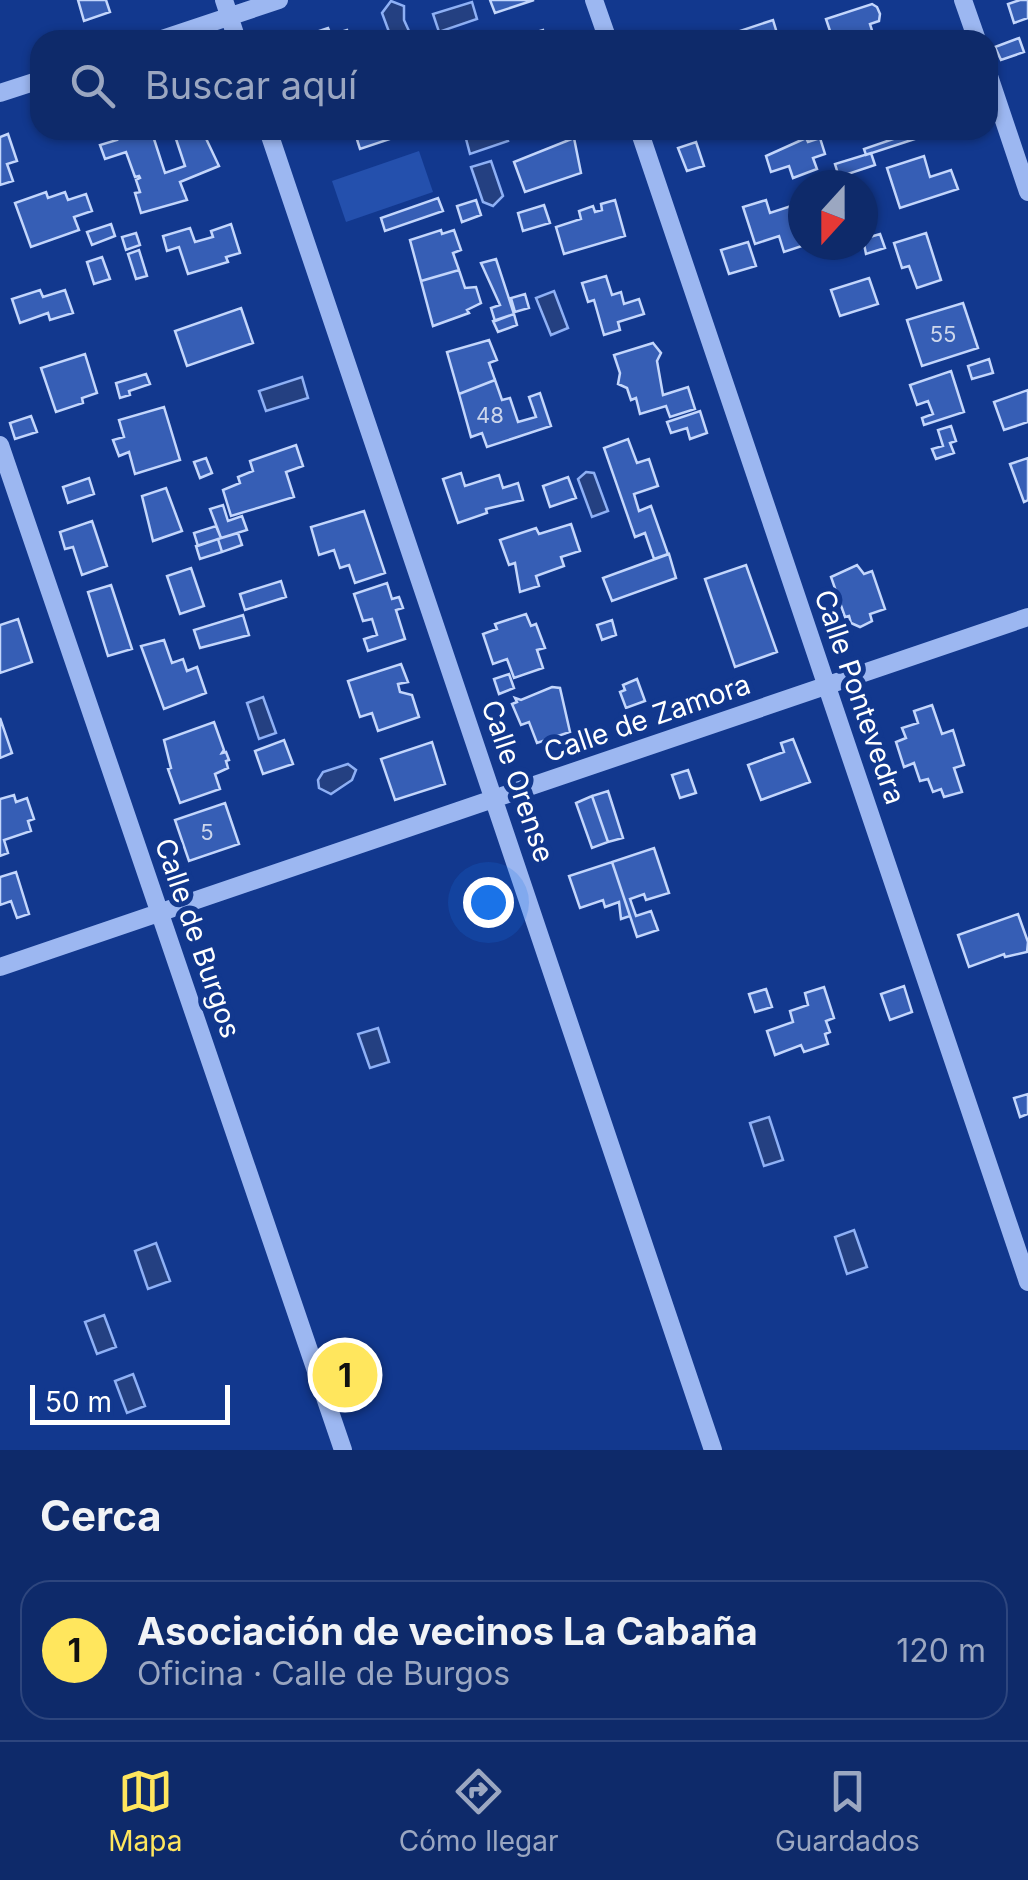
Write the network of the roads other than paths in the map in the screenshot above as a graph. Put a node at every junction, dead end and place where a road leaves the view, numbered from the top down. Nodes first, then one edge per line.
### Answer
1 (280, 0) edge
2 (594, 0) edge
3 (964, 0) edge
4 (226, 8) edge
5 (180, 30) edge
6 (604, 30) edge
7 (974, 30) edge
8 (30, 83) edge
9 (0, 93) edge
10 (998, 103) edge
11 (271, 140) edge
12 (641, 140) edge
13 (1028, 192) edge
14 (0, 445) edge
15 (1028, 617) edge
16 (828, 685) junction
17 (496, 800) junction
18 (161, 913) junction
19 (0, 968) edge
20 (1028, 1282) edge
21 (343, 1450) edge
22 (713, 1450) edge

1 - 4 street
2 - 6 street
3 - 7 street
4 - 5 street
8 - 9 street
10 - 13 street
11 - 17 street, Calle Orense
12 - 16 street, Calle Pontevedra
14 - 18 street, Calle de Burgos
15 - 16 street, Calle de Zamora
16 - 17 street, Calle de Zamora
16 - 20 street, Calle Pontevedra
17 - 18 street, Calle de Zamora
17 - 22 street, Calle Orense
18 - 19 street, Calle de Zamora
18 - 21 street, Calle de Burgos

